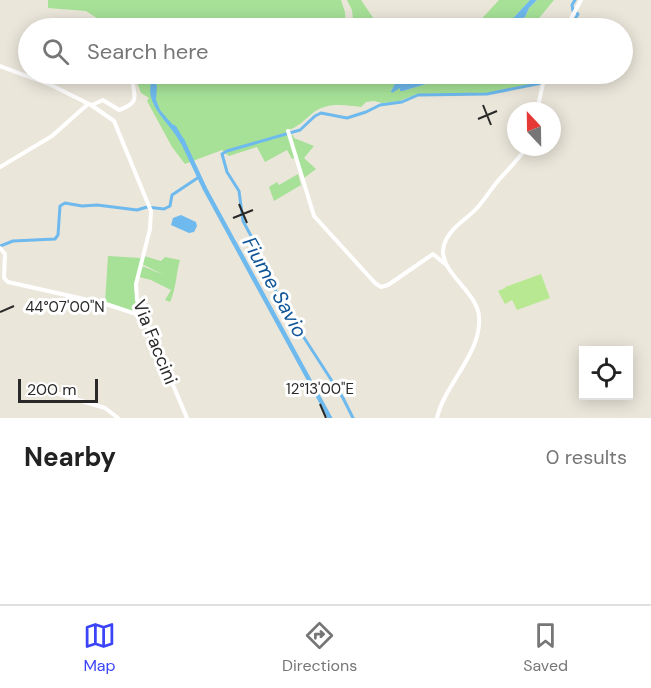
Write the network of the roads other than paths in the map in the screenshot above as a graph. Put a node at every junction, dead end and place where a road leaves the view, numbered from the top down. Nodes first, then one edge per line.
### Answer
1 (582, 0) edge
2 (574, 18) edge
3 (0, 66) edge
4 (18, 73) edge
5 (48, 84) edge
6 (134, 84) edge
7 (543, 84) edge
8 (539, 102) edge
9 (89, 104) junction
10 (288, 133) dead end
11 (519, 156) edge
12 (0, 167) edge
13 (0, 248) edge
14 (443, 248) junction
15 (433, 254) junction
16 (445, 264) junction
17 (142, 316) junction
18 (36, 387) dead end
19 (118, 418) edge
20 (187, 418) edge
21 (437, 418) edge

1 - 2 street
3 - 4 street
5 - 9 street
6 - 9 street
7 - 8 street
9 - 12 street
9 - 17 street, Via Faccini
10 - 15 street
11 - 14 street
13 - 17 street
14 - 15 street
14 - 16 street
15 - 16 street
16 - 21 street
17 - 20 street, Via Faccini
18 - 19 street

